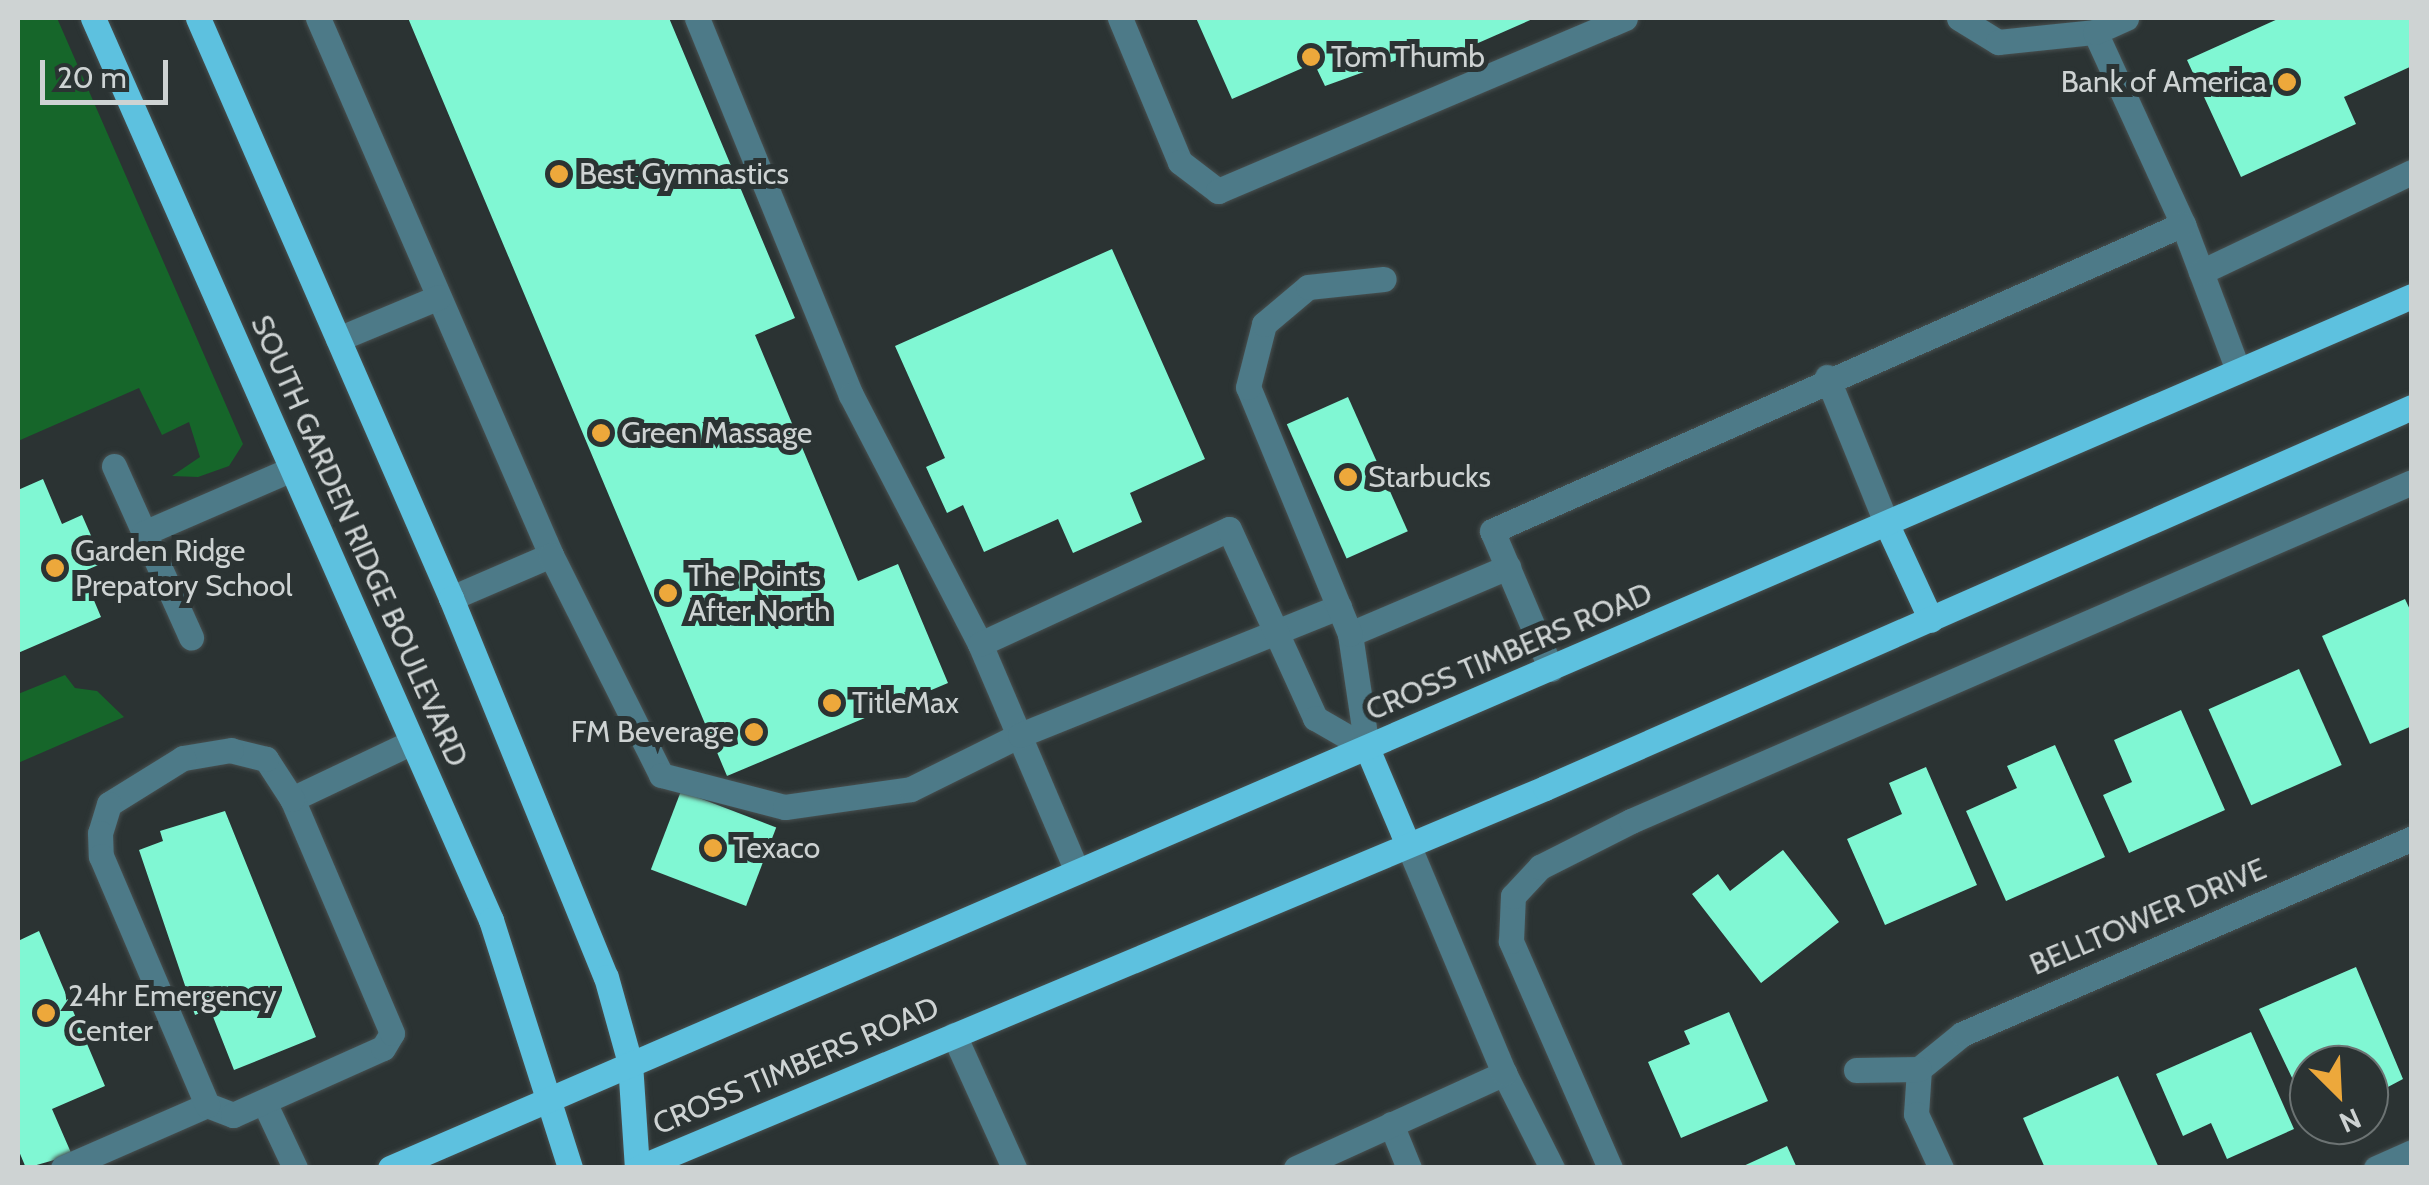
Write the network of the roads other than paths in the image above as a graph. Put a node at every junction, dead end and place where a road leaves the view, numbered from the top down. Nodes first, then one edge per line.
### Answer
1 (92, 18) edge
2 (198, 18) edge
3 (318, 18) edge
4 (697, 18) edge
5 (1120, 18) edge
6 (1625, 18) edge
7 (1959, 18) edge
8 (2126, 18) edge
9 (2095, 32) junction
10 (2412, 172) edge
11 (2183, 224) junction
12 (2201, 272) junction
13 (1384, 279) dead end
14 (2412, 296) edge
15 (439, 297) junction
16 (338, 339) junction
17 (2238, 370) junction
18 (1827, 377) junction
19 (2412, 407) edge
20 (114, 466) dead end
21 (292, 469) junction
22 (2412, 482) edge
23 (1888, 526) junction
24 (144, 533) junction
25 (552, 555) junction
26 (1508, 566) junction
27 (451, 598) junction
28 (1339, 608) junction
29 (1932, 620) junction
30 (1274, 630) junction
31 (1350, 634) junction
32 (191, 637) dead end
33 (980, 644) junction
34 (1552, 670) junction
35 (1020, 736) junction
36 (412, 742) junction
37 (1366, 748) junction
38 (292, 799) junction
39 (2412, 838) edge
40 (1408, 845) junction
41 (1077, 871) junction
42 (954, 1035) junction
43 (630, 1063) junction
44 (1919, 1069) junction
45 (1856, 1070) dead end
46 (1504, 1073) junction
47 (550, 1098) junction
48 (264, 1102) junction
49 (207, 1104) junction
50 (1391, 1124) junction
51 (2412, 1152) edge
52 (63, 1168) edge
53 (294, 1168) edge
54 (390, 1168) edge
55 (570, 1168) edge
56 (638, 1168) edge
57 (1014, 1168) edge
58 (1296, 1168) edge
59 (1409, 1168) edge
60 (1552, 1168) edge
61 (1610, 1168) edge
62 (1940, 1168) edge
63 (2376, 1168) edge

1 - 21 main road, SOUTH GARDEN RIDGE BOULEVARD
2 - 16 main road, SOUTH GARDEN RIDGE BOULEVARD
3 - 15 street
4 - 33 street
5 - 6 street
7 - 9 street
8 - 9 street
9 - 11 street
10 - 12 street
11 - 12 street
11 - 18 street
12 - 17 street
13 - 28 street
14 - 17 main road, CROSS TIMBERS ROAD
15 - 16 street
15 - 25 street
16 - 27 main road, SOUTH GARDEN RIDGE BOULEVARD
17 - 23 main road, CROSS TIMBERS ROAD
18 - 23 street
18 - 26 street
19 - 29 main road, CROSS TIMBERS ROAD
20 - 24 street
21 - 24 street
21 - 36 main road, SOUTH GARDEN RIDGE BOULEVARD
22 - 61 street
23 - 29 main road
23 - 34 main road, CROSS TIMBERS ROAD
24 - 32 street
25 - 27 street
25 - 35 street
26 - 31 street
26 - 34 street
27 - 43 main road, SOUTH GARDEN RIDGE BOULEVARD
28 - 30 street
28 - 31 street
29 - 40 main road, CROSS TIMBERS ROAD
30 - 33 street
30 - 35 street
30 - 37 street
31 - 37 street
33 - 35 street
34 - 37 main road, CROSS TIMBERS ROAD
35 - 41 street
36 - 38 street
36 - 47 main road, SOUTH GARDEN RIDGE BOULEVARD
37 - 40 main road
37 - 41 main road, CROSS TIMBERS ROAD
38 - 48 street
38 - 49 street
39 - 44 street, BELLTOWER DRIVE
40 - 42 main road, CROSS TIMBERS ROAD
40 - 46 street
41 - 43 main road, CROSS TIMBERS ROAD
42 - 56 main road, CROSS TIMBERS ROAD
42 - 57 street
43 - 47 main road, CROSS TIMBERS ROAD
43 - 56 main road, SOUTH GARDEN RIDGE BOULEVARD
44 - 45 street
44 - 62 street
46 - 50 street
46 - 60 street
47 - 54 main road, CROSS TIMBERS ROAD
47 - 55 main road, SOUTH GARDEN RIDGE BOULEVARD
48 - 49 street
48 - 53 street
49 - 52 street
50 - 58 street
50 - 59 street
51 - 63 street

